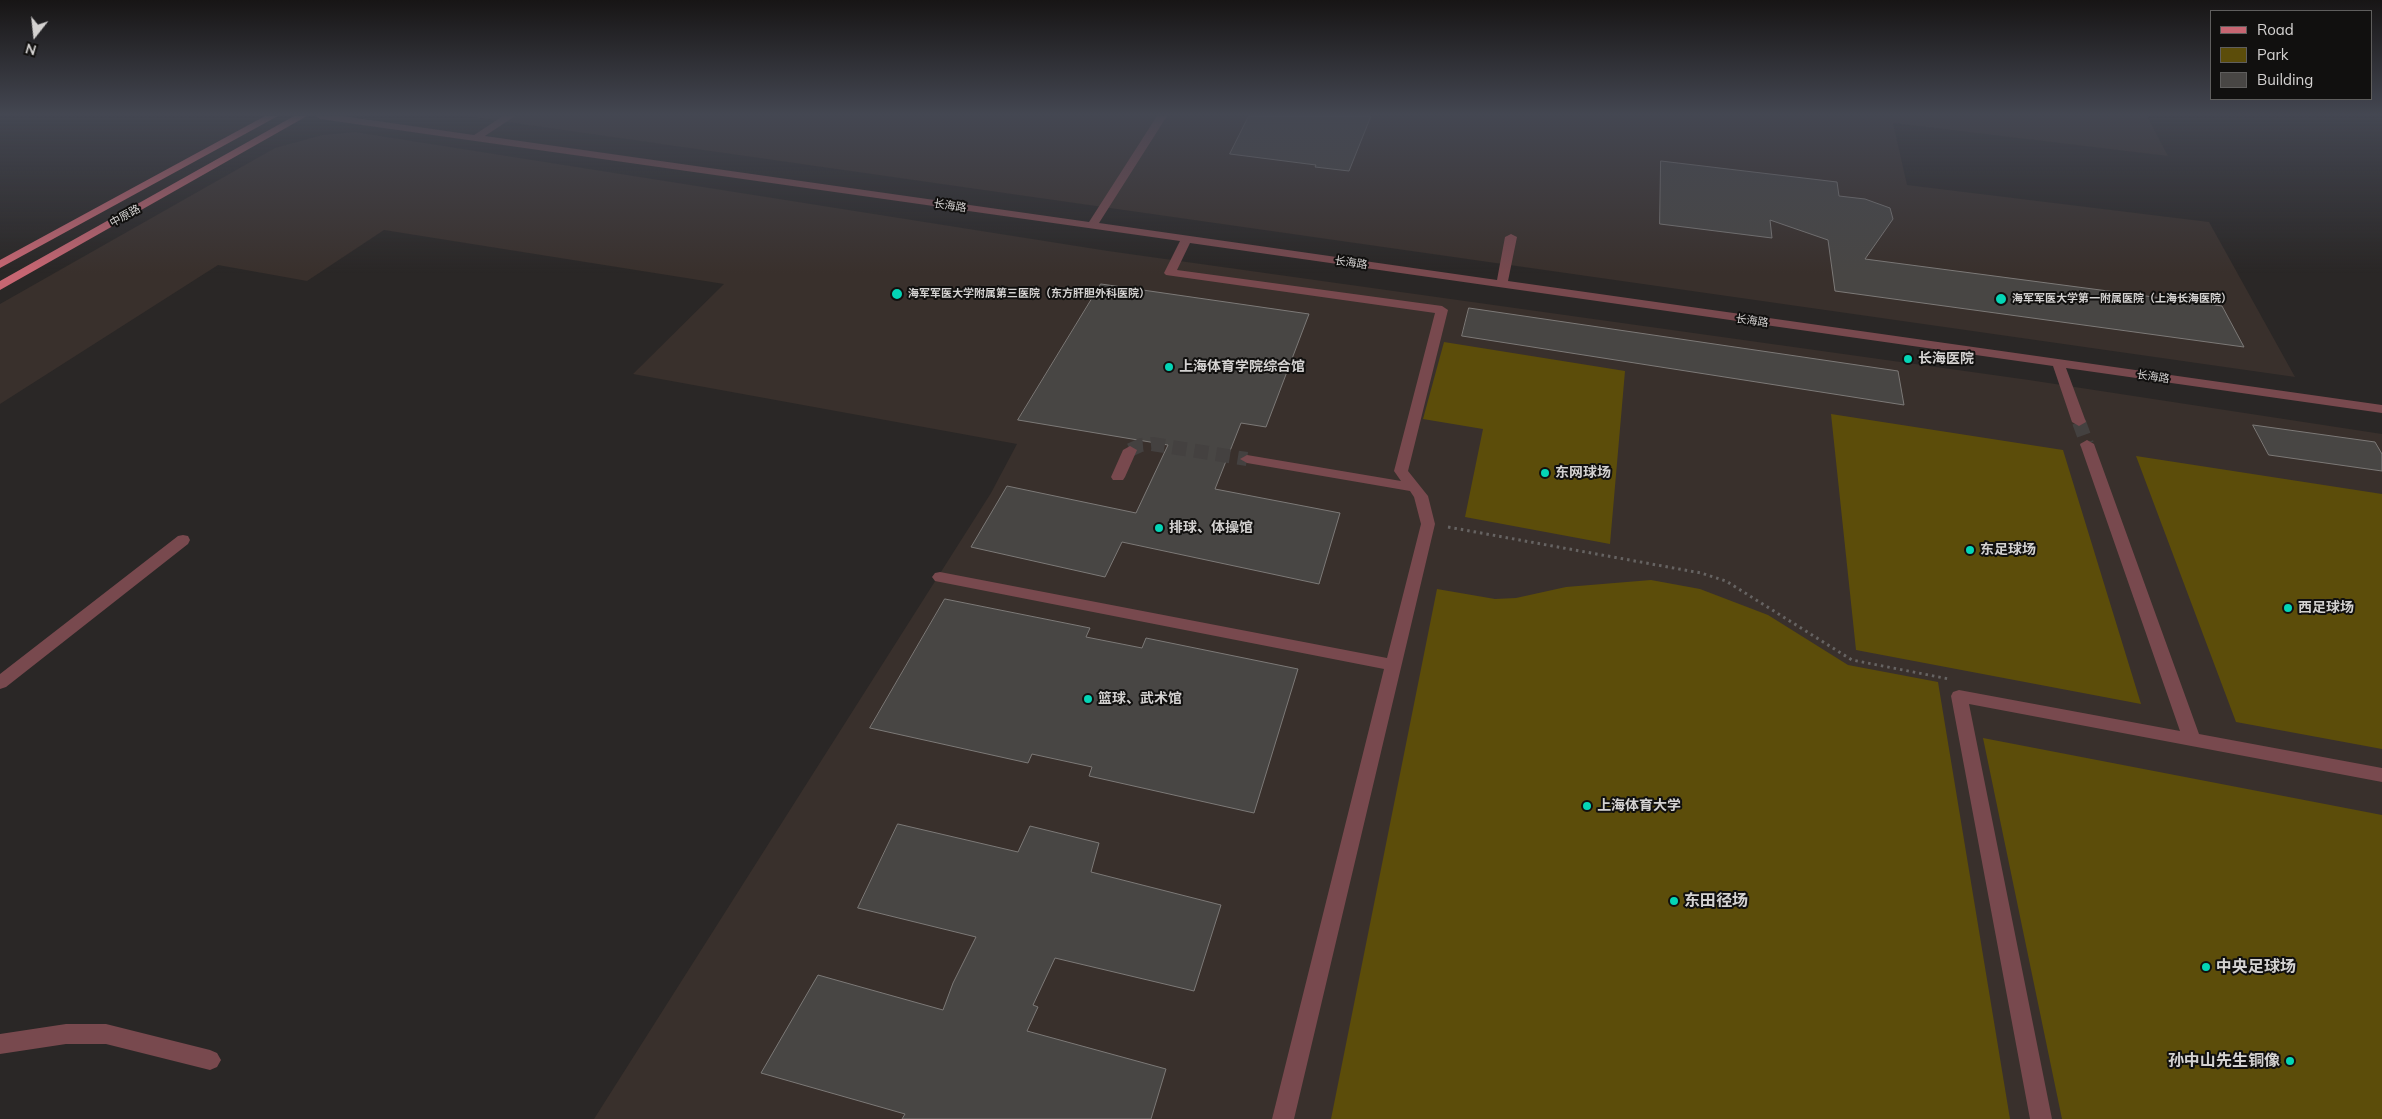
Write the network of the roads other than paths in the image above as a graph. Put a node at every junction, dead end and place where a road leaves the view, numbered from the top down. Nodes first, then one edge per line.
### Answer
1 (177, 168) edge
2 (209, 168) edge
3 (684, 168) edge
4 (1129, 168) edge
5 (1091, 227) junction
6 (1511, 237) dead end
7 (1186, 240) junction
8 (0, 265) edge
9 (1502, 285) junction
10 (0, 286) edge
11 (2058, 363) junction
12 (2382, 409) edge
13 (2079, 422) tunnel mouth
14 (2087, 444) tunnel mouth
15 (1130, 450) dead end
16 (1247, 459) tunnel mouth
17 (1118, 476) dead end
18 (1412, 487) junction
19 (183, 540) dead end
20 (940, 576) dead end
21 (1394, 665) junction
22 (0, 683) edge
23 (2192, 739) junction
24 (2382, 775) edge
25 (0, 1044) edge
26 (210, 1060) dead end
27 (1283, 1119) edge
28 (2041, 1119) edge

1 - 8 main road, 中原路
2 - 10 main road, 中原路
3 - 5 street, 长海路
4 - 5 street
5 - 7 street, 长海路
6 - 9 street
7 - 9 street, 长海路
7 - 18 street
9 - 11 street, 长海路
11 - 12 street, 长海路
11 - 13 street
14 - 23 street
15 - 17 street
16 - 18 street
18 - 21 street
19 - 22 street
20 - 21 street
21 - 27 street
23 - 24 street
23 - 28 street
25 - 26 street

